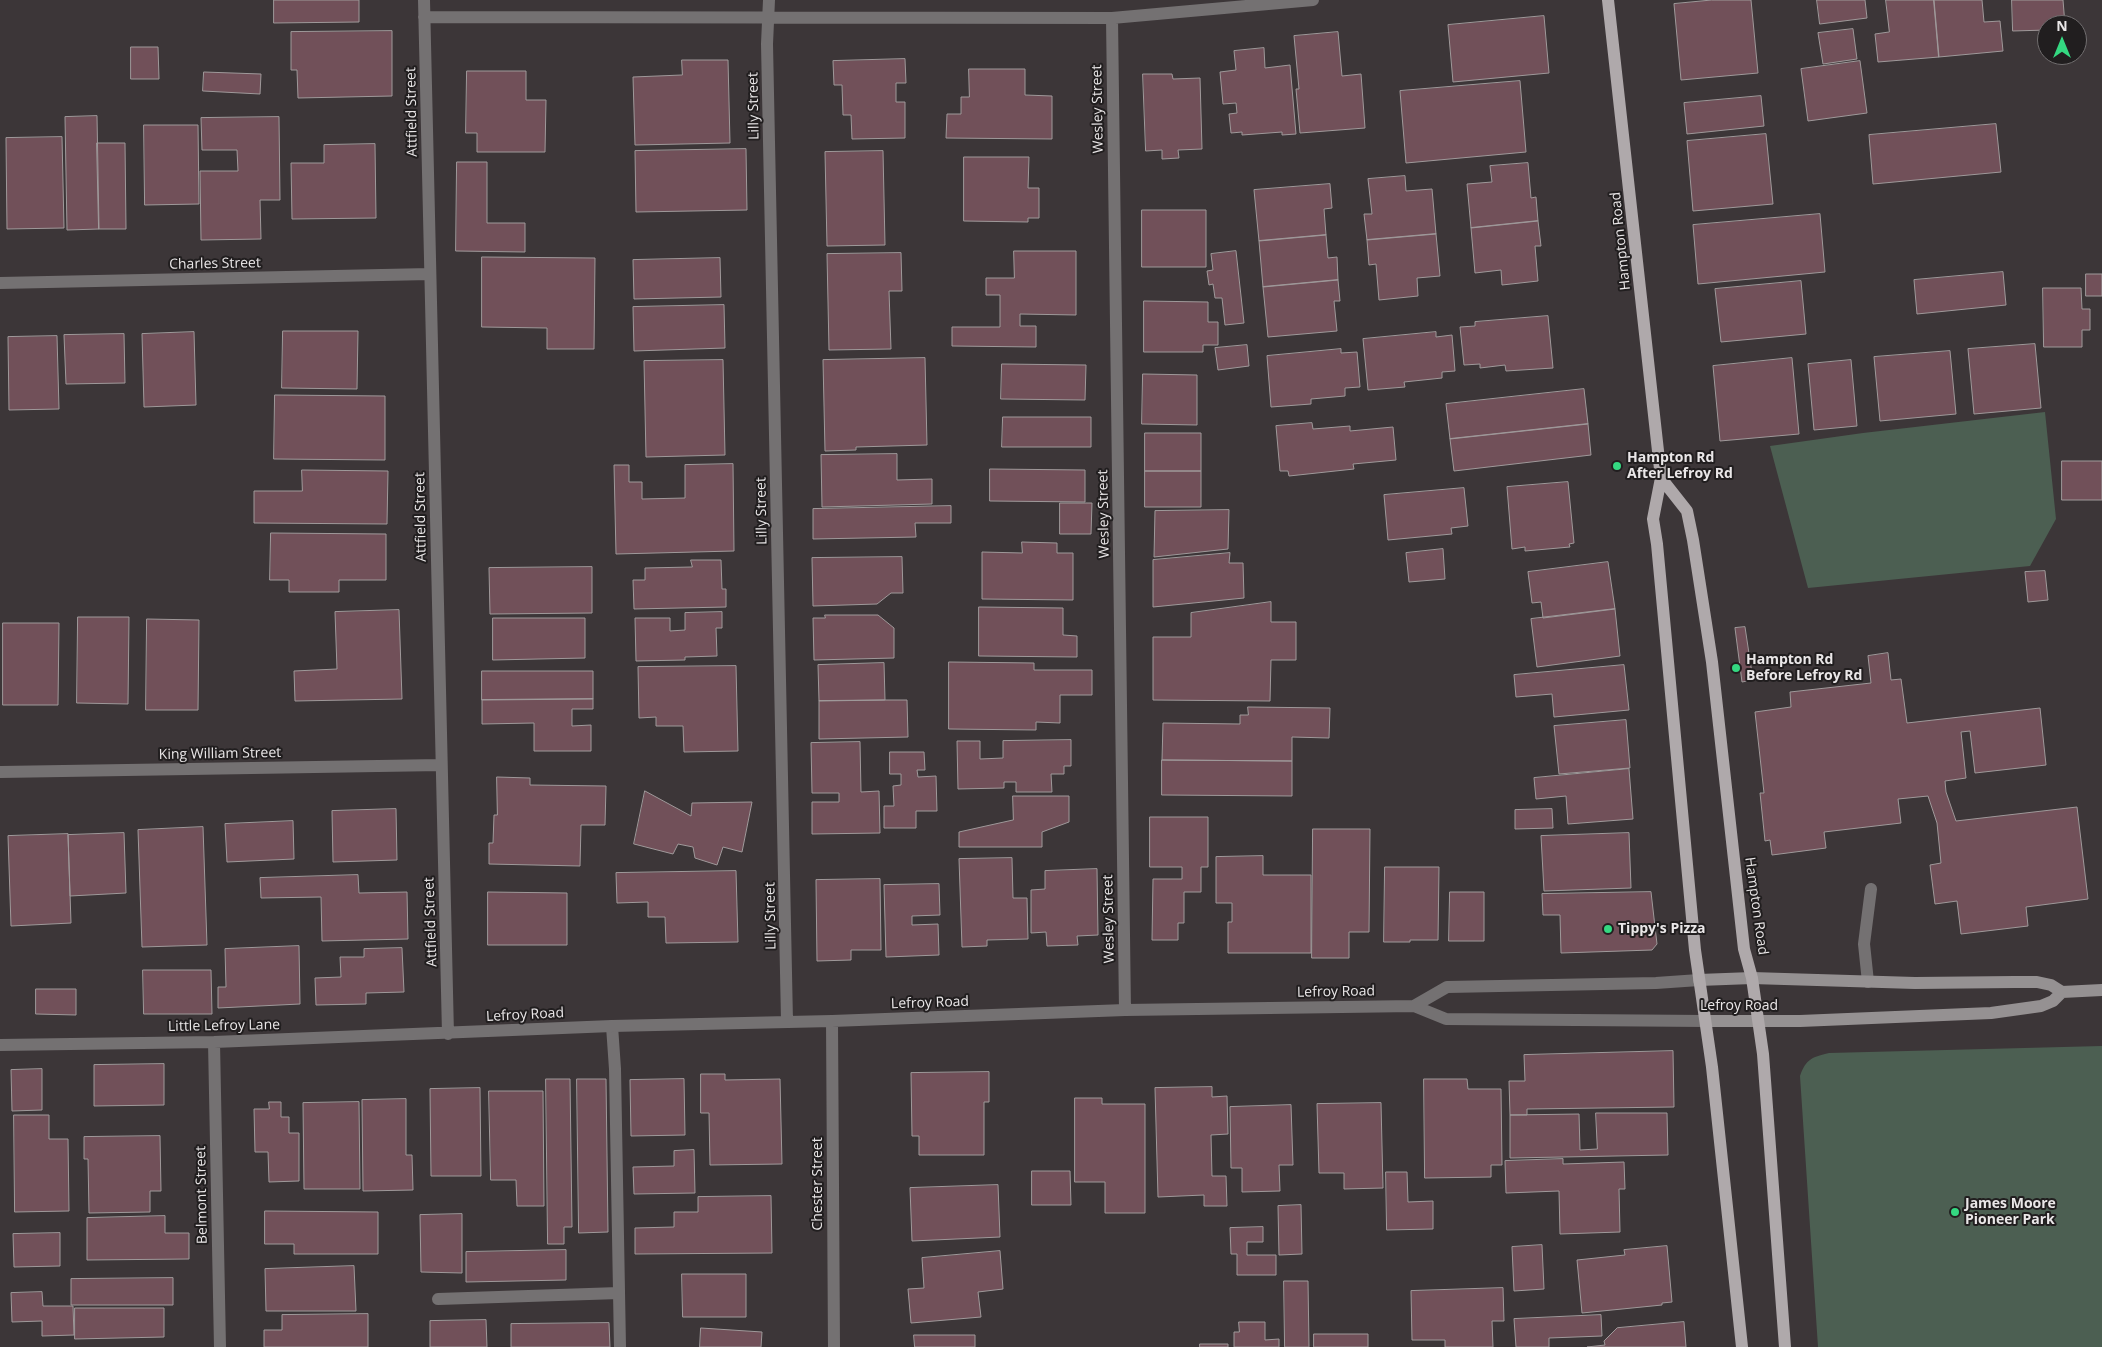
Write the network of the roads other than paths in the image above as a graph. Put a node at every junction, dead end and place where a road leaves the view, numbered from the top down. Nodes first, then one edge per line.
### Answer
1 (424, 0) edge
2 (769, 0) edge
3 (1313, 0) edge
4 (1608, 0) edge
5 (424, 17) junction
6 (769, 17) junction
7 (1112, 18) junction
8 (430, 274) junction
9 (0, 283) edge
10 (1661, 478) junction
11 (441, 765) junction
12 (0, 772) edge
13 (1872, 889) dead end
14 (1752, 978) junction
15 (1699, 980) junction
16 (1868, 982) junction
17 (2102, 990) edge
18 (2062, 992) junction
19 (1414, 1006) junction
20 (1125, 1010) junction
21 (787, 1021) junction
22 (832, 1021) junction
23 (1706, 1021) junction
24 (1759, 1021) junction
25 (612, 1026) junction
26 (448, 1034) junction
27 (214, 1042) junction
28 (0, 1045) edge
29 (619, 1293) junction
30 (438, 1299) dead end
31 (220, 1347) edge
32 (620, 1347) edge
33 (834, 1347) edge
34 (1742, 1347) edge
35 (1786, 1347) edge

1 - 5 street, Attfield Street
2 - 6 street, Lilly Street
3 - 7 street
4 - 10 main road, Hampton Road
5 - 6 street
5 - 8 street, Attfield Street
6 - 7 street
6 - 21 street, Lilly Street
7 - 20 street, Wesley Street
8 - 9 street, Charles Street
8 - 11 street, Attfield Street
10 - 14 main road, Hampton Road
10 - 15 main road, Hampton Road
11 - 12 street, King William Street
11 - 26 street, Attfield Street
13 - 16 street
14 - 15 street, Lefroy Road
14 - 16 street, Lefroy Road
14 - 24 main road, Hampton Road
15 - 19 street, Lefroy Road
15 - 23 main road, Hampton Road
16 - 18 street, Lefroy Road
17 - 18 street, Lefroy Road
18 - 24 street, Lefroy Road
19 - 20 street, Lefroy Road
19 - 23 street, Lefroy Road
20 - 22 street, Lefroy Road
21 - 22 street, Lefroy Road
21 - 25 street, Lefroy Road
22 - 33 street, Chester Street
23 - 24 street, Lefroy Road
23 - 34 main road, Hampton Road
24 - 35 main road, Hampton Road
25 - 26 street, Lefroy Road
25 - 29 street
26 - 27 street, Little Lefroy Lane
27 - 28 street, Little Lefroy Lane
27 - 31 street, Belmont Street
29 - 30 street
29 - 32 street

